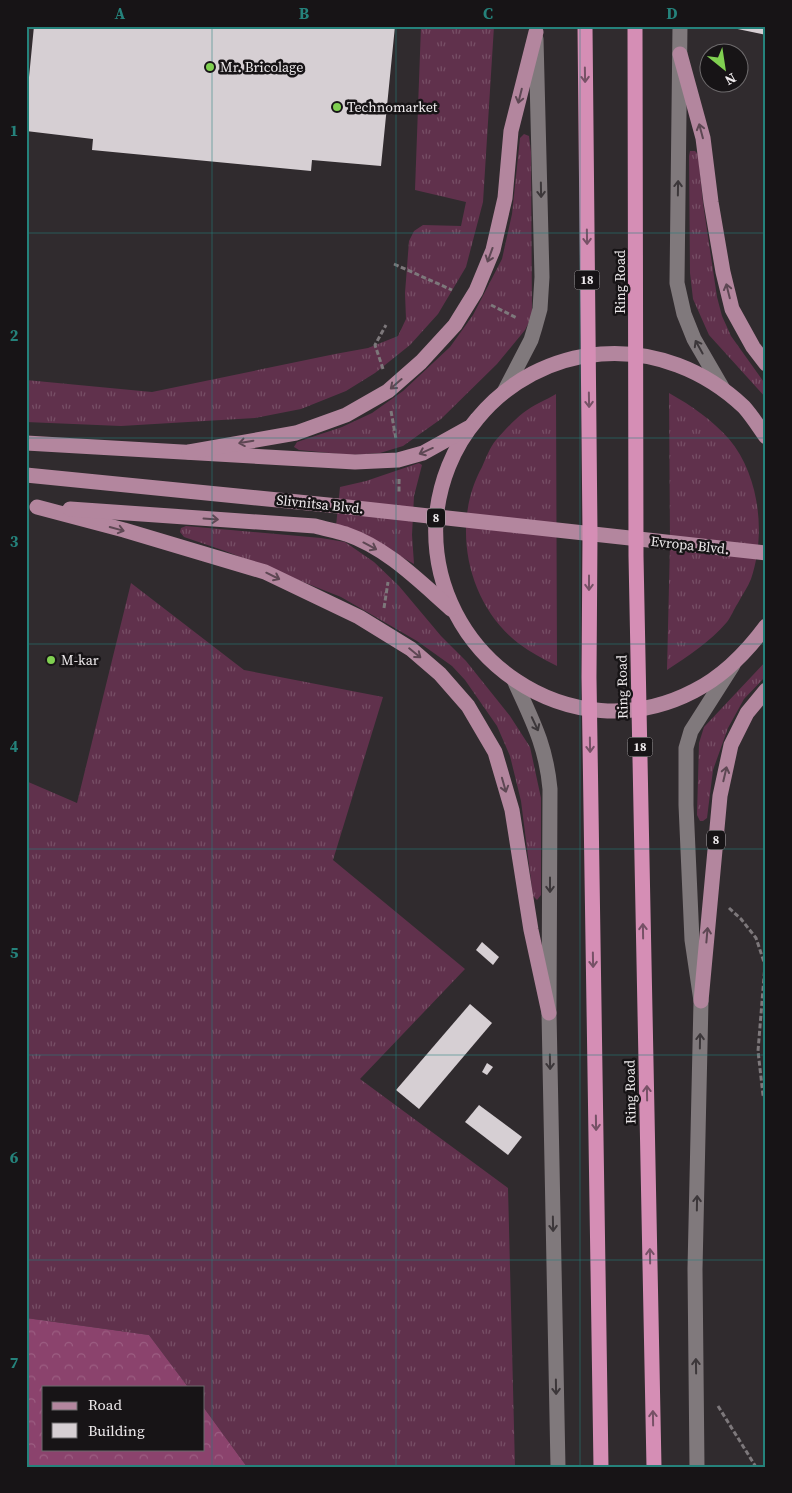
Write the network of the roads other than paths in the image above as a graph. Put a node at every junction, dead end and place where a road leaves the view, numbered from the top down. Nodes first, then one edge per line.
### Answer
1 (585, 26) edge
2 (635, 26) edge
3 (680, 26) edge
4 (536, 29) edge
5 (680, 54) junction
6 (766, 364) edge
7 (722, 389) junction
8 (504, 392) junction
9 (744, 408) junction
10 (766, 427) edge
11 (469, 428) junction
12 (766, 437) edge
13 (26, 443) edge
14 (189, 452) junction
15 (26, 475) edge
16 (31, 506) edge
17 (614, 537) joint
18 (766, 553) edge
19 (454, 612) junction
20 (766, 626) edge
21 (766, 636) edge
22 (750, 647) junction
23 (734, 664) junction
24 (514, 680) junction
25 (766, 690) edge
26 (701, 1001) junction
27 (549, 1013) junction
28 (558, 1467) edge
29 (601, 1467) edge
30 (654, 1467) edge
31 (697, 1467) edge

1 -> 29 highway, 18
30 -> 2 highway, Ring Road / 18
3 - 5 street
4 -> 8 street
4 -> 14 main road
6 -> 5 main road
7 -> 5 street
7 - 8 main road, 8
7 - 9 main road, 8
8 - 11 main road, 8
9 - 10 main road, 8
9 - 12 main road
11 -> 14 main road
11 - 19 main road, 8
13 - 14 main road
15 - 17 main road, Slivnitsa Blvd.
16 -> 19 main road, Slivnitsa Blvd.
16 -> 27 main road
17 - 18 main road, Evropa Blvd.
19 - 24 main road, 8
20 - 22 main road
21 - 22 main road
22 - 23 main road
23 - 24 main road
23 - 26 street
24 -> 27 street, 8
26 -> 25 main road, 8
31 -> 26 street, 8
27 -> 28 street, 8

